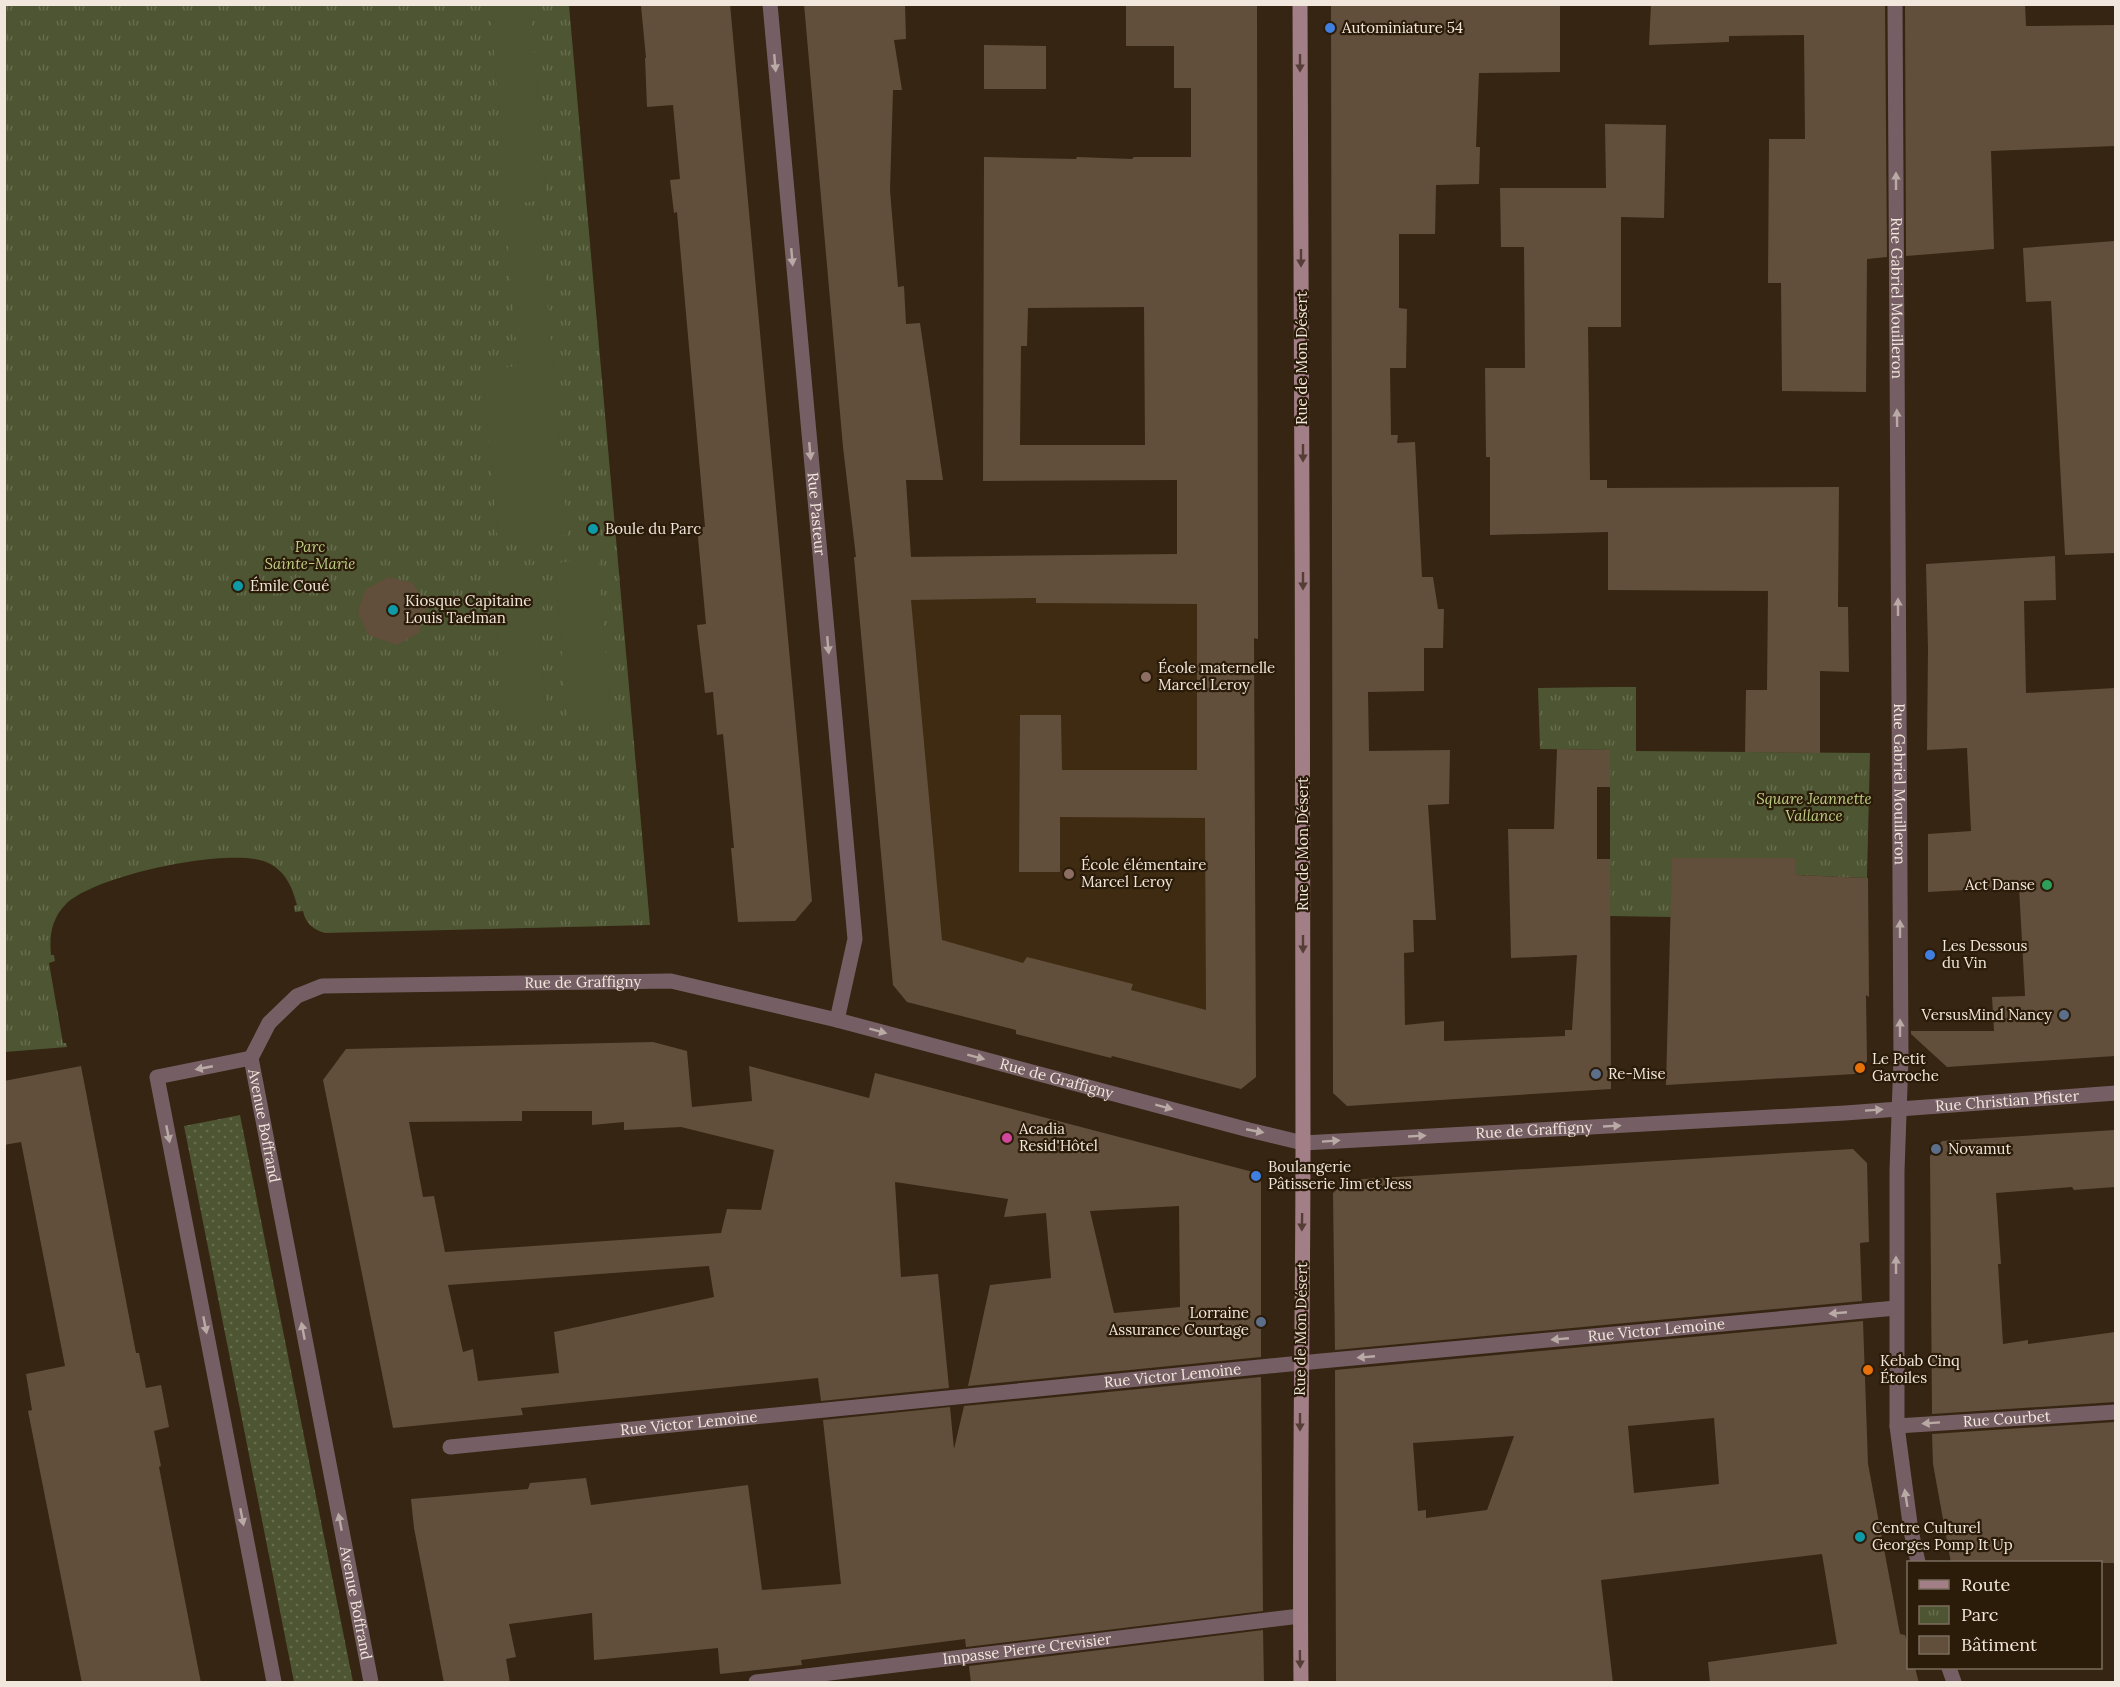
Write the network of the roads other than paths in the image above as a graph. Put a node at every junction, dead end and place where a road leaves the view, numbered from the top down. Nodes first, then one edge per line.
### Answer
1 (770, 4) edge
2 (1300, 4) edge
3 (1896, 4) edge
4 (837, 1020) junction
5 (251, 1058) junction
6 (2115, 1093) edge
7 (1899, 1108) junction
8 (1303, 1143) junction
9 (1896, 1308) junction
10 (1300, 1364) junction
11 (2115, 1412) edge
12 (1897, 1426) junction
13 (450, 1447) dead end
14 (1918, 1561) edge
15 (1300, 1616) junction
16 (274, 1683) edge
17 (371, 1683) edge
18 (756, 1683) edge
19 (1300, 1683) edge

1 -> 4 street, Rue Pasteur
2 -> 8 main road, Rue de Mon Désert
7 -> 3 street, Rue Gabriel Mouilleron
4 - 5 street, Rue de Graffigny
4 -> 8 street, Rue de Graffigny
5 -> 16 street, Avenue Boffrand
17 -> 5 street, Avenue Boffrand
6 - 7 street, Rue Christian Pfister
8 -> 7 street, Rue de Graffigny
9 -> 7 street, Rue Gabriel Mouilleron
8 -> 10 main road, Rue de Mon Désert
9 -> 10 street, Rue Victor Lemoine
9 - 12 street, Rue Gabriel Mouilleron
10 - 13 street, Rue Victor Lemoine
10 -> 15 main road, Rue de Mon Désert
11 -> 12 street, Rue Courbet
14 -> 12 street, Rue Gabriel Mouilleron
15 - 18 street, Impasse Pierre Crevisier
15 -> 19 main road, Rue de Mon Désert

